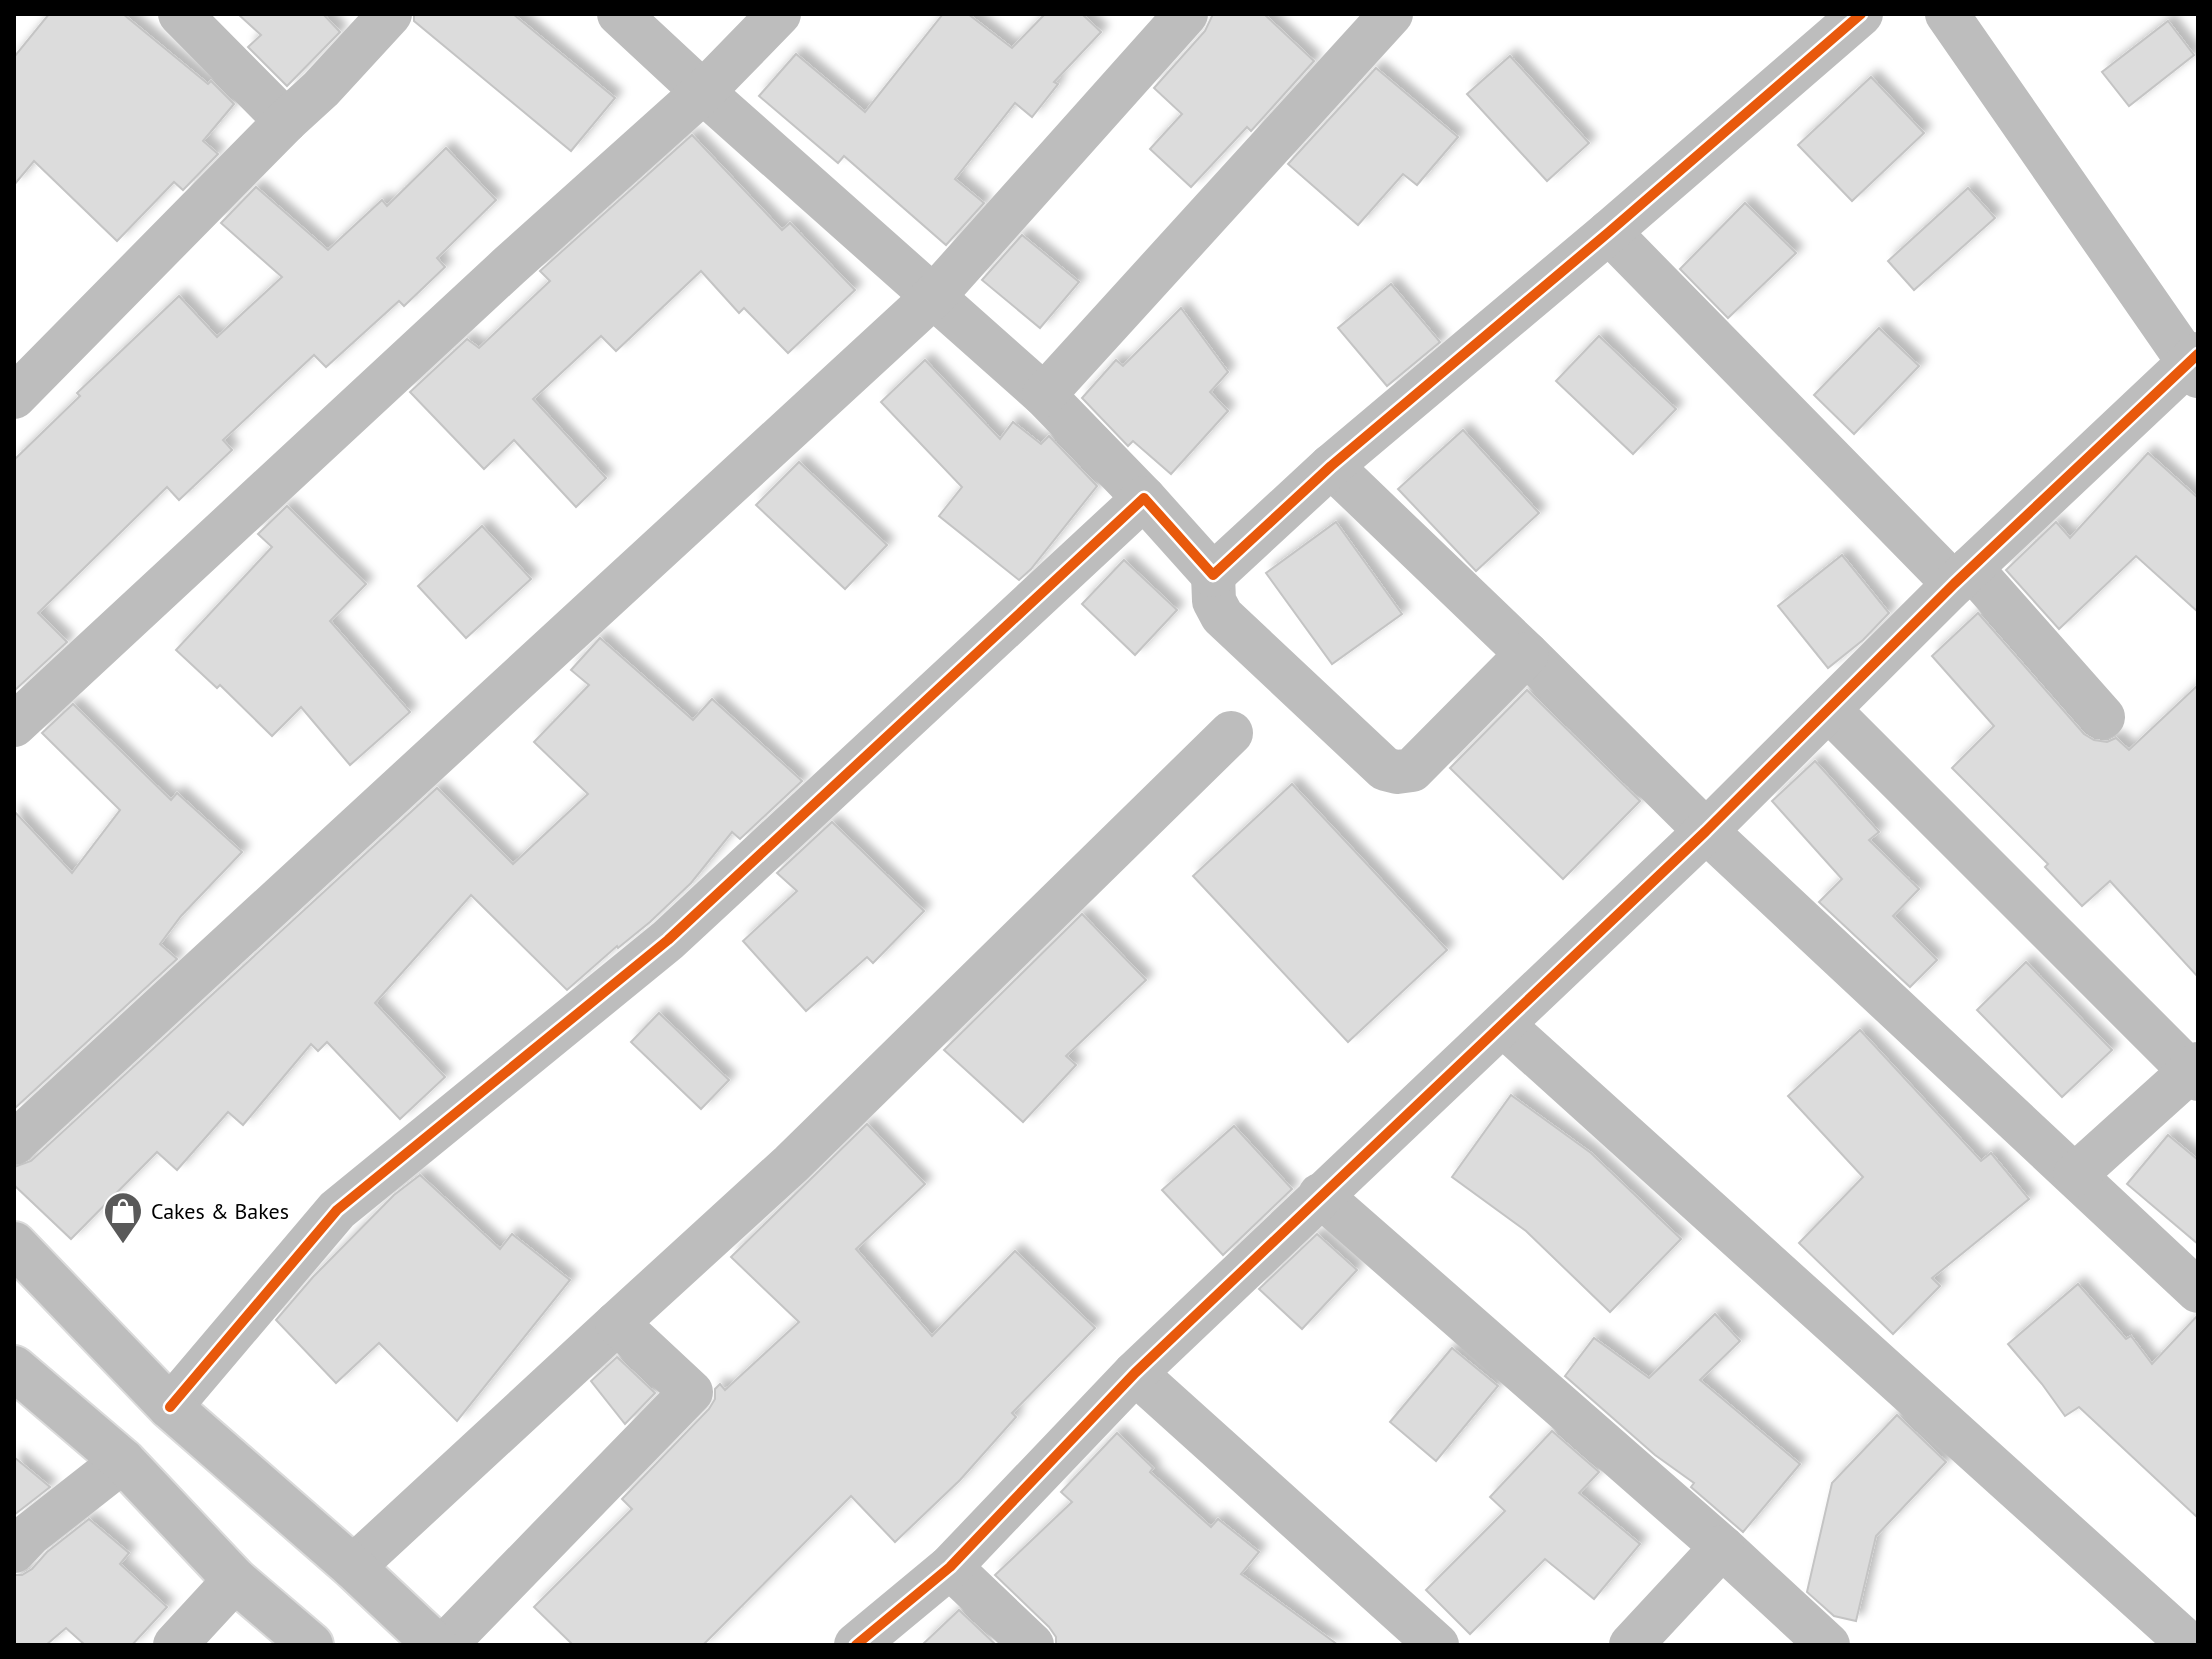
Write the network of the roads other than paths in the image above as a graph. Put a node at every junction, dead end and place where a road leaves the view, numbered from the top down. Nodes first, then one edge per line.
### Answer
1 (180, 14) edge
2 (390, 14) edge
3 (619, 14) edge
4 (779, 14) edge
5 (1186, 14) edge
6 (1391, 14) edge
7 (1861, 14) edge
8 (1947, 14) edge
9 (703, 92) junction
10 (286, 121) junction
11 (1609, 232) junction
12 (934, 296) junction
13 (2195, 364) edge
14 (1044, 395) junction
15 (14, 397) edge
16 (1331, 466) junction
17 (1144, 498) junction
18 (1213, 575) junction
19 (1963, 576) junction
20 (1527, 654) junction
21 (1829, 710) junction
22 (2103, 717) dead end
23 (14, 725) edge
24 (1231, 733) dead end
25 (1706, 831) junction
26 (1503, 1025) junction
27 (2195, 1072) edge
28 (14, 1143) edge
29 (2075, 1175) junction
30 (1320, 1195) junction
31 (14, 1244) edge
32 (2198, 1291) edge
33 (617, 1323) junction
34 (14, 1368) edge
35 (1135, 1373) junction
36 (170, 1407) junction
37 (123, 1461) junction
38 (1722, 1547) junction
39 (14, 1551) edge
40 (353, 1567) junction
41 (950, 1567) junction
42 (235, 1580) junction
43 (175, 1645) edge
44 (311, 1645) edge
45 (436, 1645) edge
46 (445, 1645) edge
47 (856, 1645) edge
48 (1032, 1645) edge
49 (1437, 1645) edge
50 (1631, 1645) edge
51 (1828, 1645) edge
52 (2190, 1645) edge

1 - 10 street
2 - 10 street
3 - 9 street
4 - 9 street
5 - 12 street
6 - 14 street
7 - 11 street
8 - 13 street
9 - 12 street
9 - 23 street
10 - 15 street
11 - 16 street
11 - 19 street
12 - 14 street
12 - 28 street
13 - 19 street
14 - 17 street
16 - 18 street
16 - 20 street
17 - 18 street
17 - 36 street
18 - 20 street
19 - 21 street
19 - 22 street
20 - 25 street
21 - 25 street
21 - 27 street
24 - 33 street
25 - 26 street
25 - 29 street
26 - 30 street
26 - 52 street
27 - 29 street
29 - 32 street
30 - 35 street
30 - 38 street
31 - 36 street
33 - 40 street
33 - 46 street
34 - 37 street
35 - 41 street
35 - 49 street
36 - 40 street
37 - 39 street
37 - 42 street
38 - 50 street
38 - 51 street
40 - 45 street
41 - 47 street
41 - 48 street
42 - 43 street
42 - 44 street

